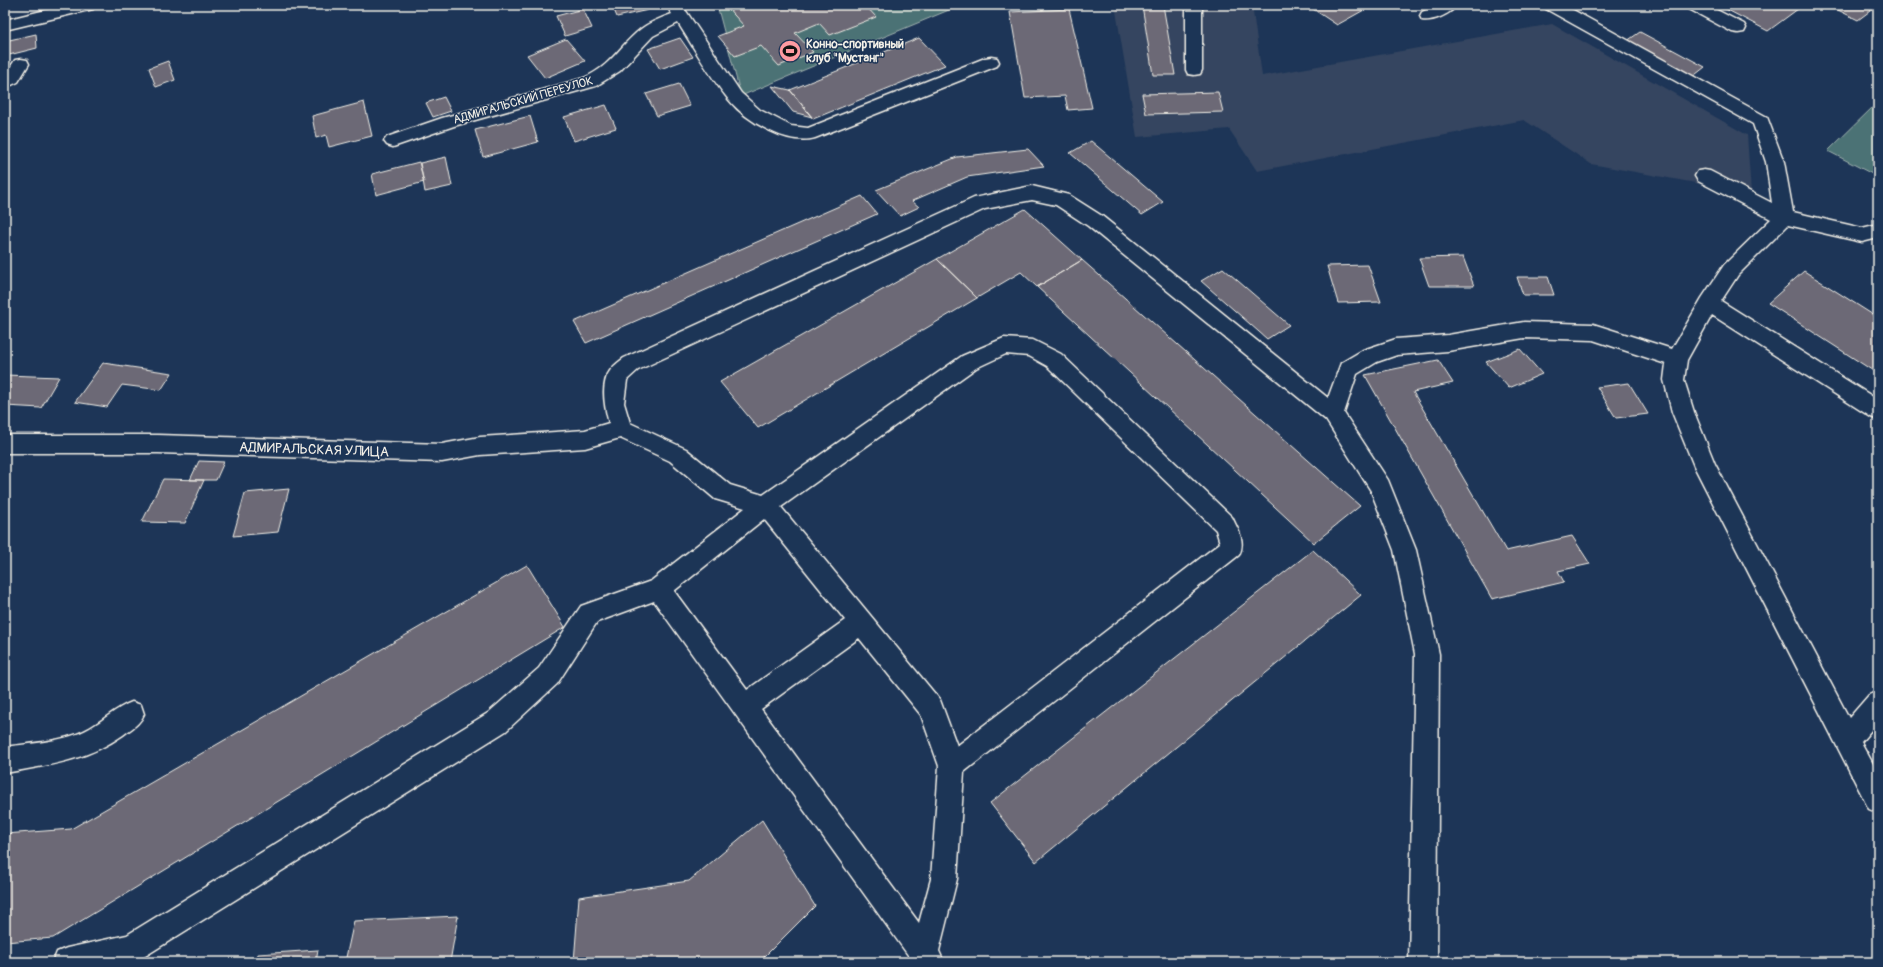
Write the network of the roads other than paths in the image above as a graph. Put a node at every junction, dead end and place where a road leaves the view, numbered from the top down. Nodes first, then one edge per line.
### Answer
1 (87, 5) edge
2 (1194, 5) edge
3 (1449, 5) edge
4 (1552, 5) edge
5 (1695, 5) edge
6 (677, 10) edge
7 (1428, 16) dead end
8 (5, 25) edge
9 (1738, 28) dead end
10 (991, 62) dead end
11 (21, 64) dead end
12 (1194, 70) dead end
13 (5, 82) edge
14 (393, 141) dead end
15 (1704, 176) dead end
16 (1784, 216) junction
17 (1878, 231) edge
18 (1709, 303) junction
19 (1677, 359) junction
20 (1878, 411) edge
21 (1333, 414) junction
22 (621, 429) junction
23 (5, 444) edge
24 (766, 505) junction
25 (659, 589) junction
26 (862, 622) junction
27 (1878, 703) edge
28 (744, 707) junction
29 (132, 714) dead end
30 (1847, 739) junction
31 (5, 760) edge
32 (952, 766) junction
33 (1878, 800) edge
34 (927, 959) edge
35 (66, 962) edge
36 (1423, 962) edge

1 - 8 street
2 - 12 street
3 - 7 street
4 - 16 street
5 - 9 street
6 - 10 street
6 - 14 street, АДМИРАЛЬСКИЙ ПЕРЕУЛОК
11 - 13 street
15 - 16 street
16 - 17 street
16 - 18 street
18 - 19 street
18 - 20 street
19 - 21 street
19 - 30 street
21 - 22 street
21 - 36 street
22 - 23 street, АДМИРАЛЬСКАЯ УЛИЦА
22 - 24 street
24 - 25 street
24 - 26 street
24 - 32 street
25 - 28 street
25 - 35 street
26 - 28 street
26 - 32 street
27 - 30 street
28 - 34 street
29 - 31 street
30 - 33 street
32 - 34 street

